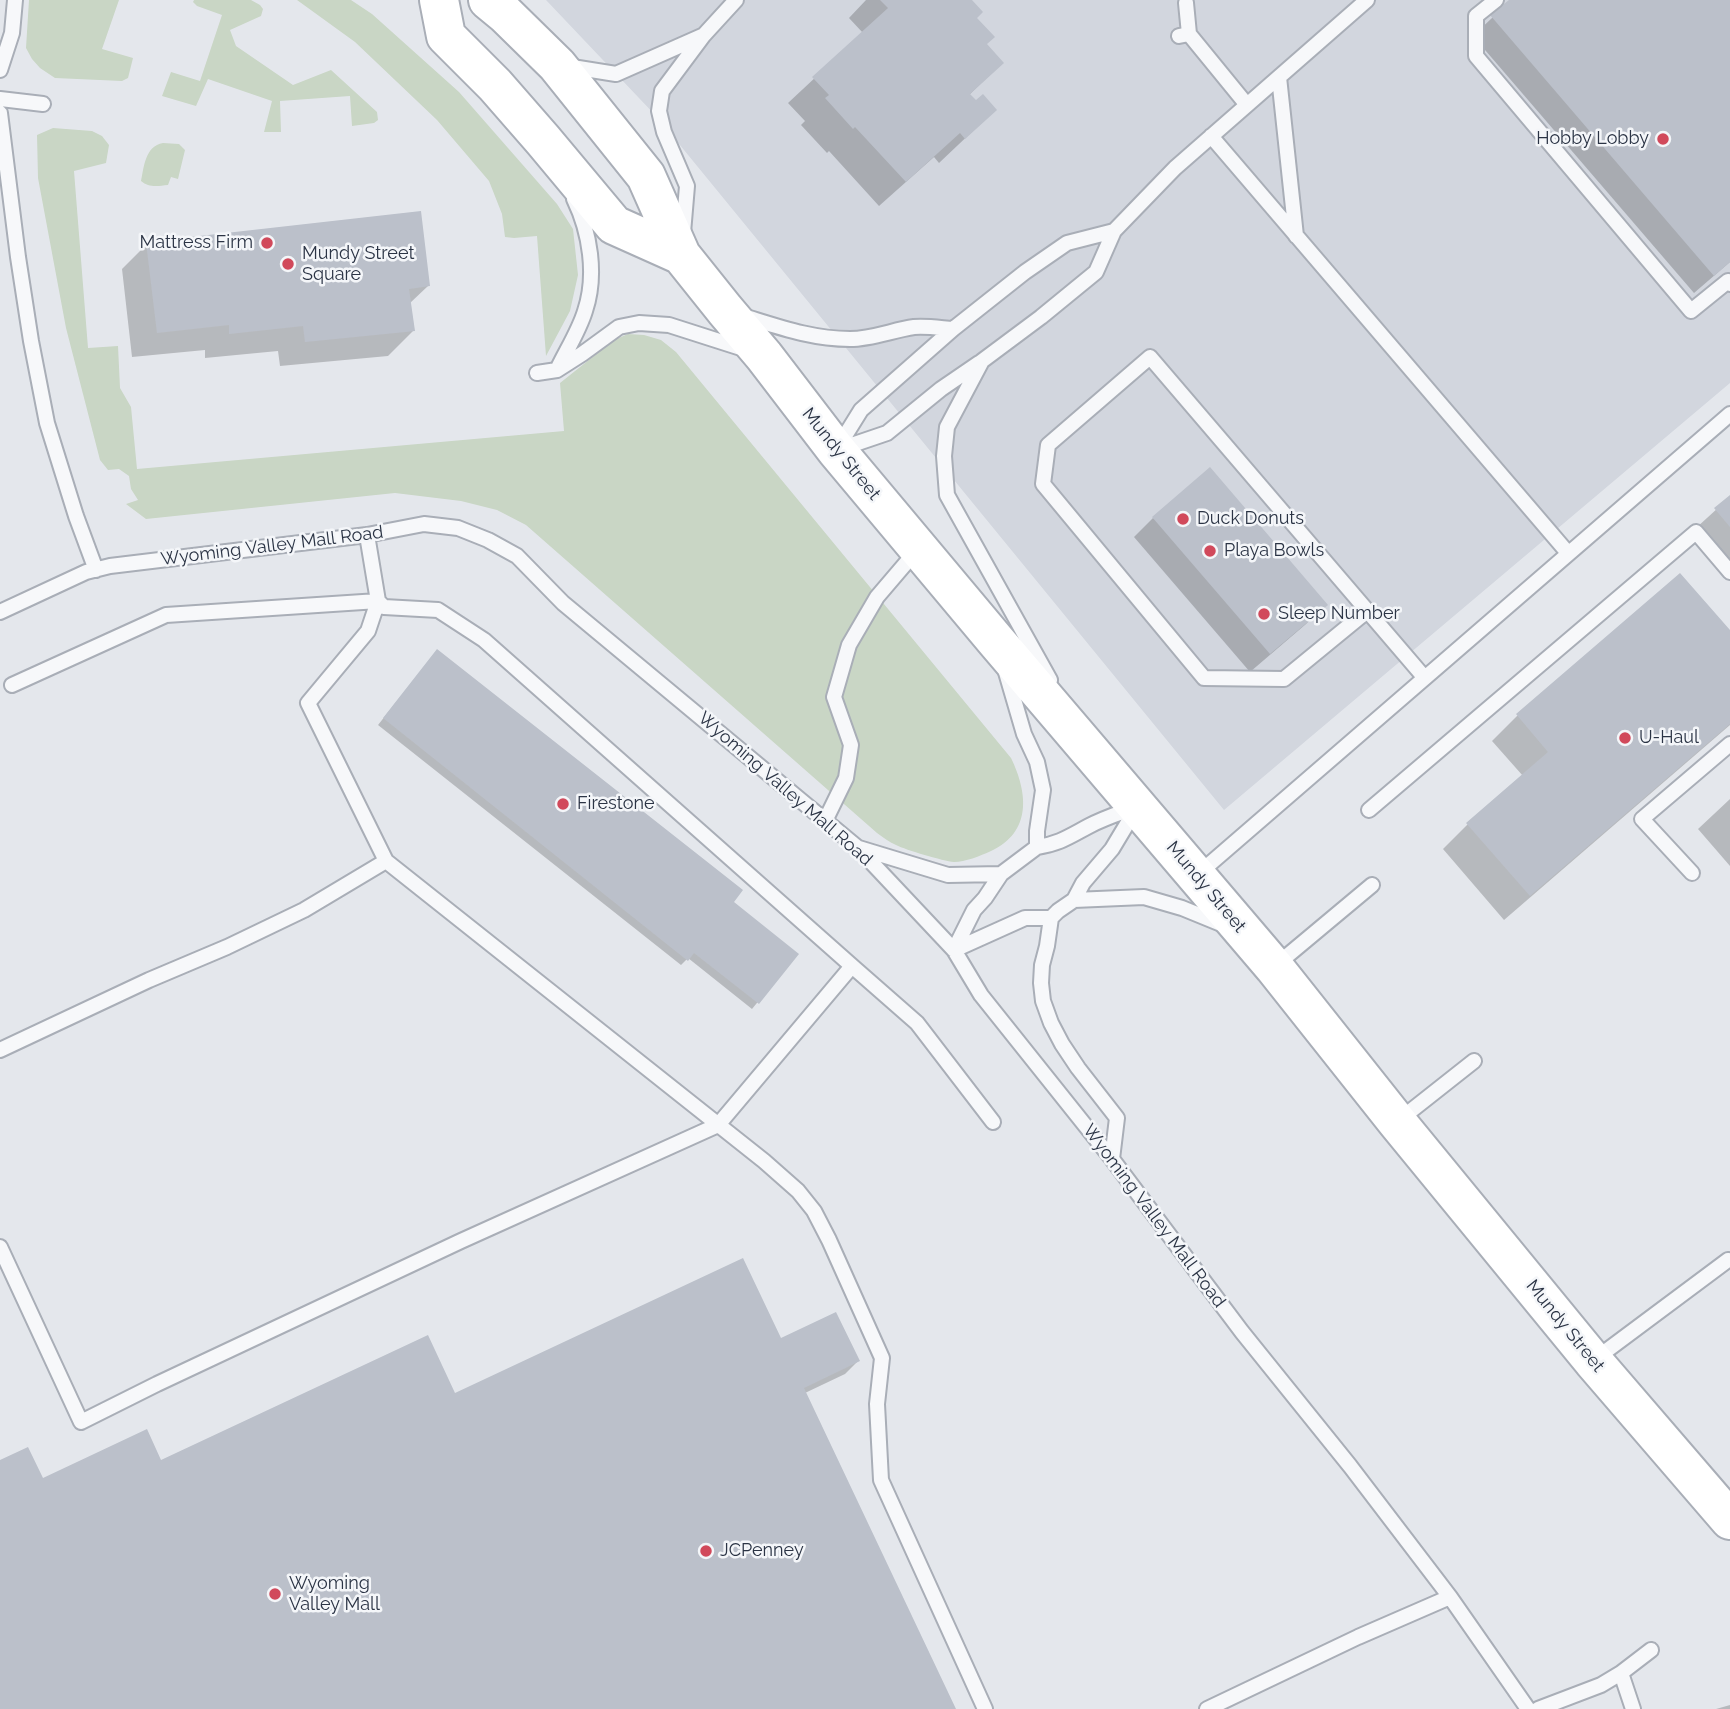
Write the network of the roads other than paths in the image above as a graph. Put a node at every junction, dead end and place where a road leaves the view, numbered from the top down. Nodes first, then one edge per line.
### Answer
1 (15, 0) edge
2 (439, 0) edge
3 (488, 0) edge
4 (736, 0) edge
5 (1367, 0) edge
6 (1496, 0) edge
7 (1186, 3) dead end
8 (703, 36) junction
9 (556, 65) junction
10 (0, 70) edge
11 (1279, 77) junction
12 (0, 99) edge
13 (43, 104) dead end
14 (1247, 105) junction
15 (0, 113) edge
16 (1211, 136) junction
17 (543, 140) junction
18 (1114, 231) junction
19 (1296, 236) junction
20 (681, 255) junction
21 (1730, 284) edge
22 (724, 310) junction
23 (953, 329) junction
24 (764, 356) junction
25 (982, 361) junction
26 (557, 370) junction
27 (537, 373) dead end
28 (1730, 414) edge
29 (836, 450) junction
30 (367, 535) junction
31 (919, 548) junction
32 (1569, 553) junction
33 (96, 570) junction
34 (1730, 572) edge
35 (377, 601) junction
36 (0, 611) edge
37 (1367, 611) junction
38 (996, 641) junction
39 (1424, 677) junction
40 (12, 685) dead end
41 (1730, 744) edge
42 (1092, 755) junction
43 (1137, 806) junction
44 (1369, 810) dead end
45 (825, 821) junction
46 (1037, 847) junction
47 (858, 848) junction
48 (386, 861) junction
49 (1692, 873) dead end
50 (1001, 874) junction
51 (1196, 876) junction
52 (1372, 885) dead end
53 (1074, 900) junction
54 (1051, 918) junction
55 (1246, 935) junction
56 (954, 950) junction
57 (852, 966) junction
58 (1274, 967) junction
59 (0, 1050) edge
60 (1474, 1061) dead end
61 (993, 1122) dead end
62 (1397, 1122) junction
63 (718, 1125) junction
64 (1112, 1158) junction
65 (0, 1247) edge
66 (1728, 1259) dead end
67 (1593, 1361) junction
68 (1730, 1520) edge
69 (1450, 1597) junction
70 (1651, 1650) dead end
71 (1621, 1673) junction
72 (985, 1709) edge
73 (1207, 1709) edge
74 (1528, 1709) edge
75 (1538, 1709) edge
76 (1633, 1709) edge

1 - 10 lane
2 - 17 main road, Mundy Street
3 - 9 main road, Mundy Street
4 - 8 lane
5 - 11 lane
6 - 21 lane
7 - 14 lane
8 - 9 lane
8 - 20 lane
9 - 20 main road, Mundy Street
11 - 14 lane
11 - 19 lane
12 - 13 lane
14 - 16 lane
15 - 33 lane
16 - 18 lane
16 - 19 lane
17 - 20 main road, Mundy Street
17 - 26 lane
18 - 23 lane
18 - 25 lane
19 - 32 lane
20 - 22 main road, Mundy Street
22 - 23 lane
22 - 24 main road, Mundy Street
23 - 29 lane
24 - 26 lane
24 - 29 main road, Mundy Street
25 - 29 lane
25 - 42 lane
26 - 27 lane
28 - 32 lane
29 - 31 main road, Mundy Street
30 - 33 lane, Wyoming Valley Mall Road
30 - 35 lane
30 - 45 lane, Wyoming Valley Mall Road
31 - 38 main road, Mundy Street
31 - 45 lane
32 - 39 lane
33 - 36 lane, Wyoming Valley Mall Road
34 - 44 lane
35 - 40 lane
35 - 48 lane
35 - 57 lane
37 - 37 lane
37 - 39 lane
38 - 42 main road, Mundy Street
38 - 46 lane
39 - 51 lane
41 - 49 lane
42 - 43 main road, Mundy Street
43 - 46 lane
43 - 51 main road, Mundy Street
43 - 53 lane
45 - 47 lane, Wyoming Valley Mall Road
46 - 50 lane
47 - 50 lane
47 - 56 lane, Wyoming Valley Mall Road
48 - 59 lane
48 - 63 lane
50 - 56 lane
51 - 55 main road, Mundy Street
52 - 58 lane
53 - 54 lane
53 - 55 lane
54 - 56 lane
54 - 64 lane
55 - 58 main road, Mundy Street
56 - 64 lane, Wyoming Valley Mall Road
57 - 61 lane
57 - 63 lane
58 - 62 main road, Mundy Street
60 - 62 lane
62 - 67 main road, Mundy Street
63 - 65 lane
63 - 72 lane
64 - 69 lane, Wyoming Valley Mall Road
66 - 67 lane
67 - 68 main road, Mundy Street
69 - 73 lane
69 - 74 lane, Wyoming Valley Mall Road
70 - 71 lane
71 - 75 lane
71 - 76 lane

